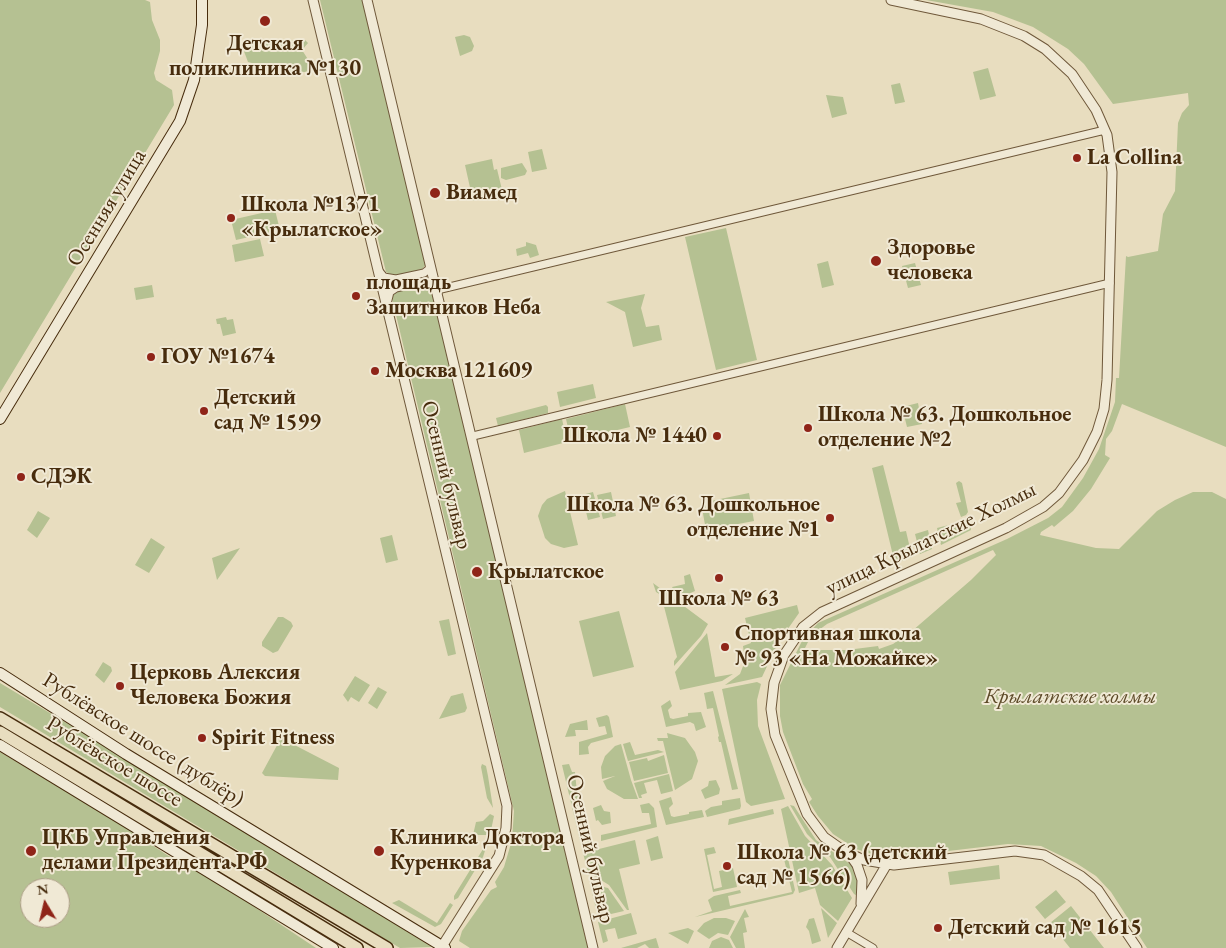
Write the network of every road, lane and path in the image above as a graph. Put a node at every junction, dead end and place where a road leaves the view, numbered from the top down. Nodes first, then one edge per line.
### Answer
1 (202, 0) edge
2 (313, 0) edge
3 (367, 0) edge
4 (891, 0) edge
5 (1105, 130) junction
6 (430, 260) junction
7 (377, 266) junction
8 (1110, 283) junction
9 (437, 289) junction
10 (387, 307) junction
11 (0, 418) edge
12 (473, 436) junction
13 (0, 675) edge
14 (0, 718) edge
15 (0, 732) edge
16 (0, 746) edge
17 (848, 853) junction
18 (887, 864) junction
19 (859, 911) junction
20 (846, 932) junction
21 (443, 947) edge
22 (333, 948) edge
23 (357, 948) edge
24 (387, 948) edge
25 (594, 948) edge
26 (837, 948) edge
27 (873, 948) edge
28 (1137, 948) edge

1 - 11 main road, Осенняя улица
2 - 7 street, Осенний бульвар
3 - 6 street, Осенний бульвар
4 - 5 street, улица Крылатские Холмы
5 - 8 street, улица Крылатские Холмы
5 - 9 street
6 - 7 street
6 - 9 street, Осенний бульвар
7 - 10 street, Осенний бульвар
8 - 12 street
8 - 17 street, улица Крылатские Холмы
9 - 10 street
9 - 12 street, Осенний бульвар
10 - 21 street, Осенний бульвар
12 - 25 street, Осенний бульвар
13 - 21 main road, Рублёвское шоссе (дублёр)
14 - 24 main road, Рублёвское шоссе
15 - 23 main road, Рублёвское шоссе
16 - 22 main road
17 - 18 street, улица Крылатские Холмы
17 - 19 street
18 - 19 street
18 - 28 street, улица Крылатские Холмы
19 - 20 street
20 - 26 street
20 - 27 street

